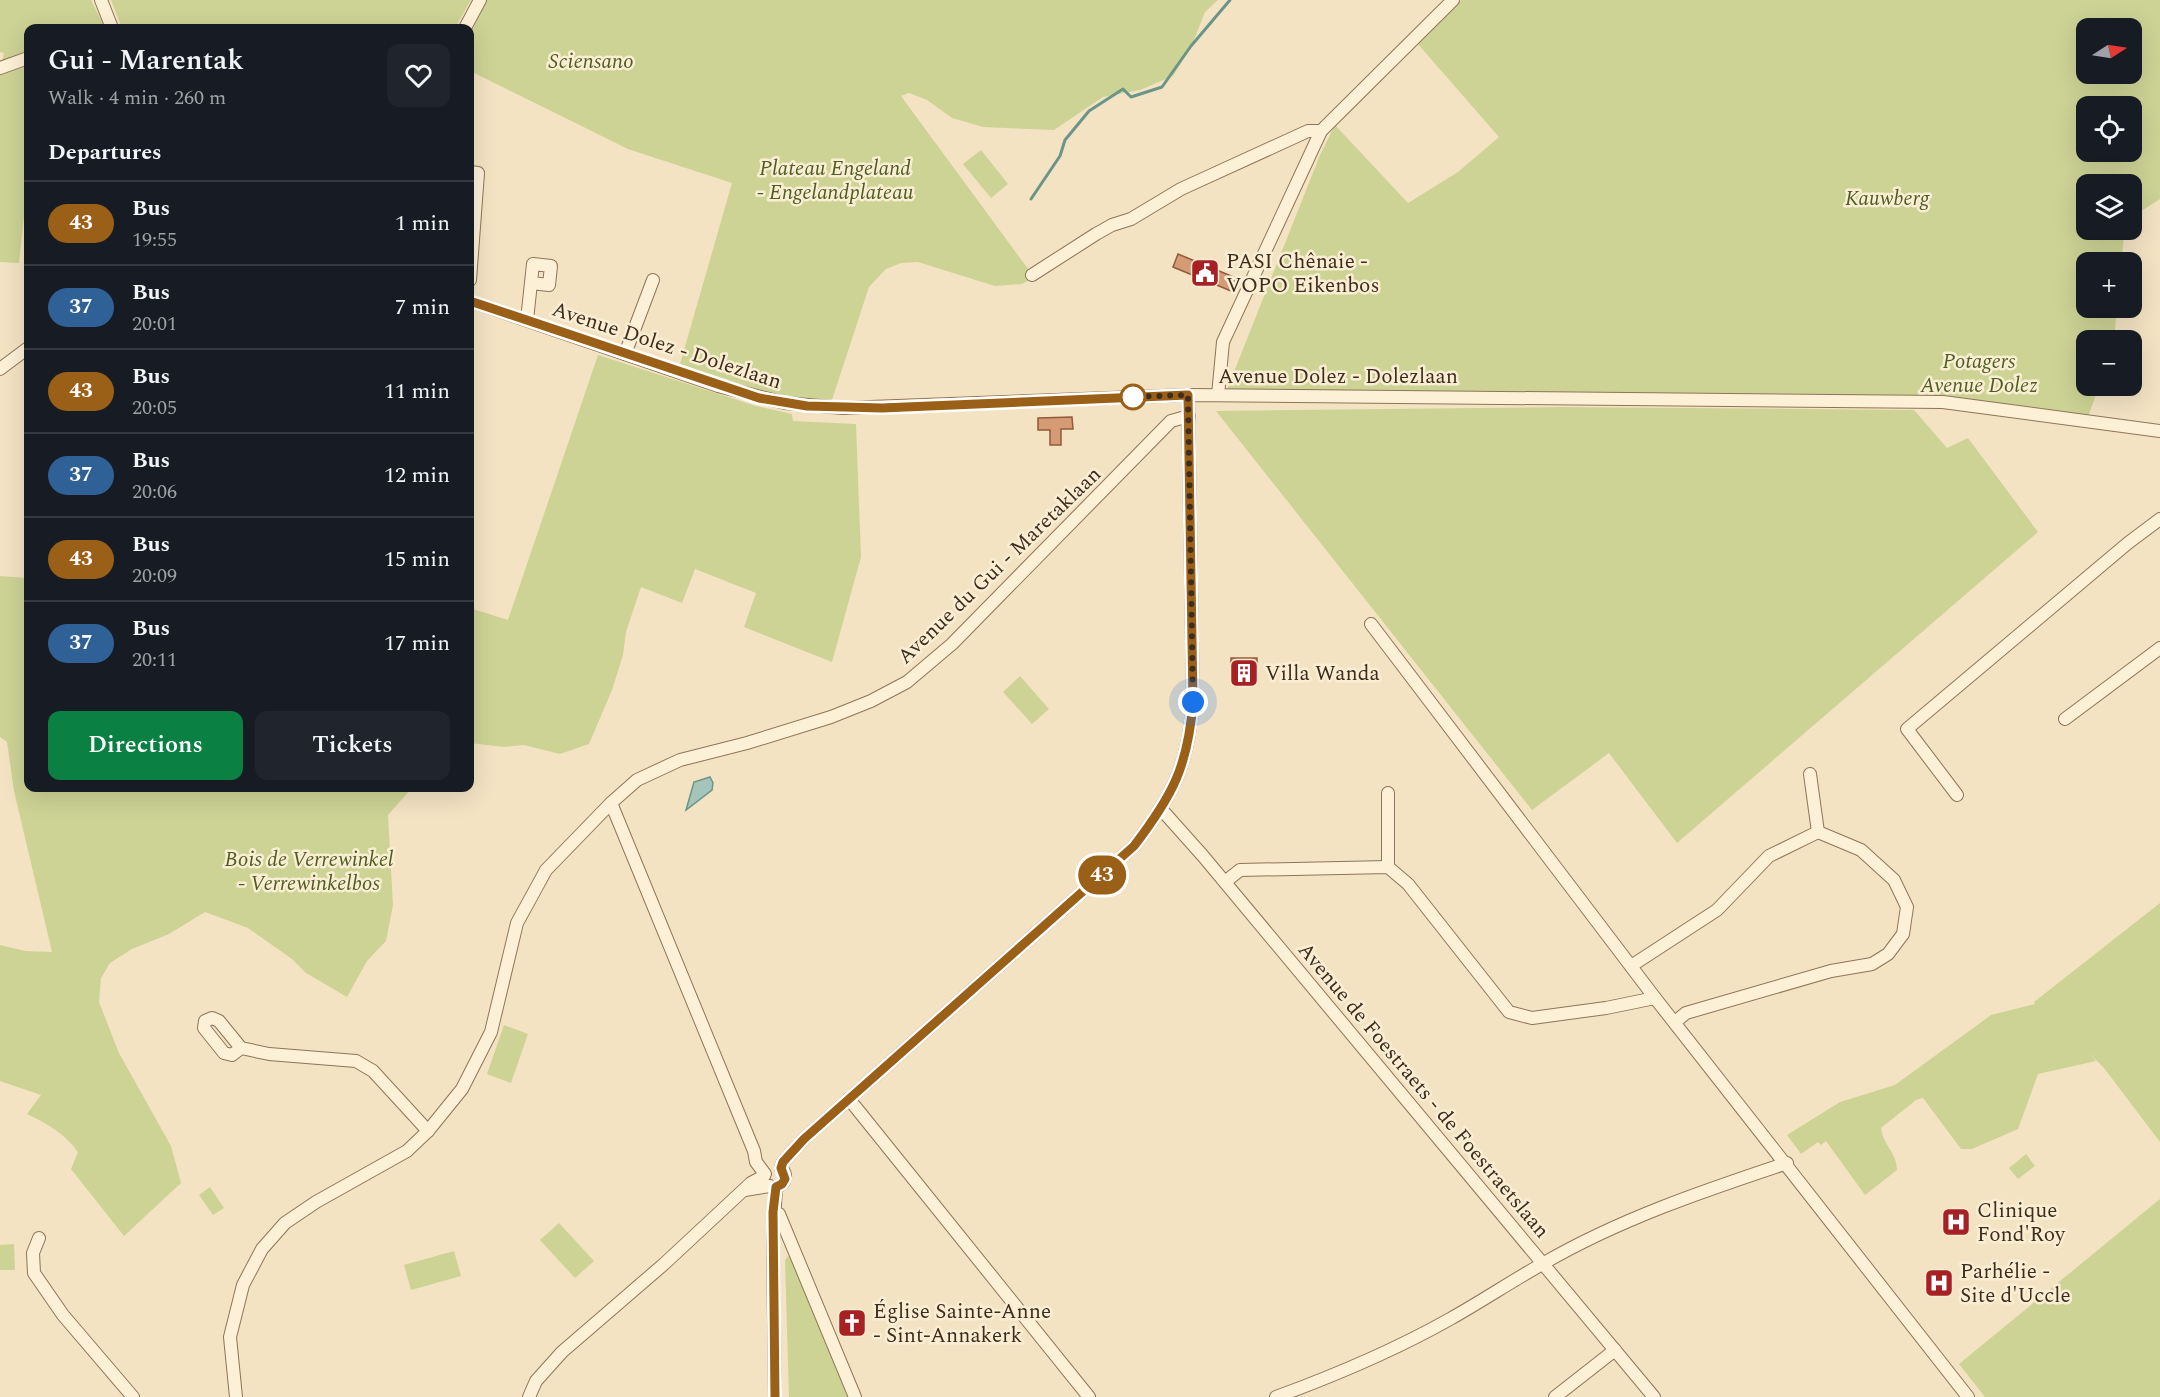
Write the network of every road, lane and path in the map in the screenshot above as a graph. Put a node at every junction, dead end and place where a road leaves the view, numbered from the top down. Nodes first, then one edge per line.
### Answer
1 (101, 0) edge
2 (480, 0) edge
3 (1454, 0) edge
4 (108, 24) edge
5 (467, 24) edge
6 (24, 59) edge
7 (0, 68) edge
8 (1321, 131) junction
9 (474, 173) edge
10 (474, 190) edge
11 (1032, 275) dead end
12 (653, 280) dead end
13 (531, 284) dead end
14 (474, 302) edge
15 (527, 320) junction
16 (24, 351) edge
17 (625, 354) junction
18 (0, 369) edge
19 (1188, 395) junction
20 (1218, 395) junction
21 (1189, 416) junction
22 (2160, 431) edge
23 (2160, 519) edge
24 (1371, 624) dead end
25 (2160, 648) edge
26 (2065, 719) dead end
27 (1810, 774) dead end
28 (1388, 793) dead end
29 (1957, 795) dead end
30 (611, 802) junction
31 (1162, 810) junction
32 (1818, 832) junction
33 (1388, 867) junction
34 (1225, 882) junction
35 (1631, 966) junction
36 (1655, 998) junction
37 (1675, 1022) junction
38 (241, 1048) dead end
39 (849, 1099) junction
40 (428, 1131) junction
41 (1787, 1163) junction
42 (771, 1176) junction
43 (773, 1212) junction
44 (39, 1238) dead end
45 (1543, 1263) junction
46 (1615, 1350) junction
47 (1300, 1393) edge
48 (133, 1397) edge
49 (236, 1397) edge
50 (529, 1397) edge
51 (775, 1397) edge
52 (855, 1397) edge
53 (1089, 1397) edge
54 (1276, 1397) edge
55 (1555, 1397) edge
56 (1654, 1397) edge
57 (1968, 1397) edge

1 - 4 street
2 - 5 street
3 - 8 street
6 - 7 street
8 - 11 street
8 - 20 street
9 - 10 street
12 - 17 street
13 - 15 street, Avenue Dolez - Dolezlaan
14 - 15 street, Avenue Dolez - Dolezlaan
15 - 17 street, Avenue Dolez - Dolezlaan
16 - 18 street
17 - 19 street, Avenue Dolez - Dolezlaan
19 - 20 street, Avenue Dolez - Dolezlaan
19 - 21 street
20 - 22 street, Avenue Dolez - Dolezlaan
21 - 30 street, Avenue du Gui - Maretaklaan
21 - 31 street
23 - 29 street
24 - 35 street
25 - 26 street
27 - 32 street
28 - 33 street
30 - 40 street, Avenue du Gui - Maretaklaan
30 - 42 street
31 - 34 street, Avenue de Foestraets - de Foestraetslaan
31 - 39 street
32 - 35 street
32 - 37 street
33 - 34 street
33 - 36 street
34 - 45 street, Avenue de Foestraets - de Foestraetslaan
35 - 36 street
36 - 37 street
37 - 41 street
38 - 40 street
39 - 42 street
39 - 53 street
40 - 49 street, Avenue du Gui - Maretaklaan
41 - 45 street
41 - 57 street
42 - 43 street
42 - 50 street
43 - 51 street
43 - 52 street
44 - 48 street
45 - 46 street, Avenue de Foestraets - de Foestraetslaan
45 - 47 street
46 - 55 street
46 - 56 street, Avenue de Foestraets - de Foestraetslaan
47 - 54 street

